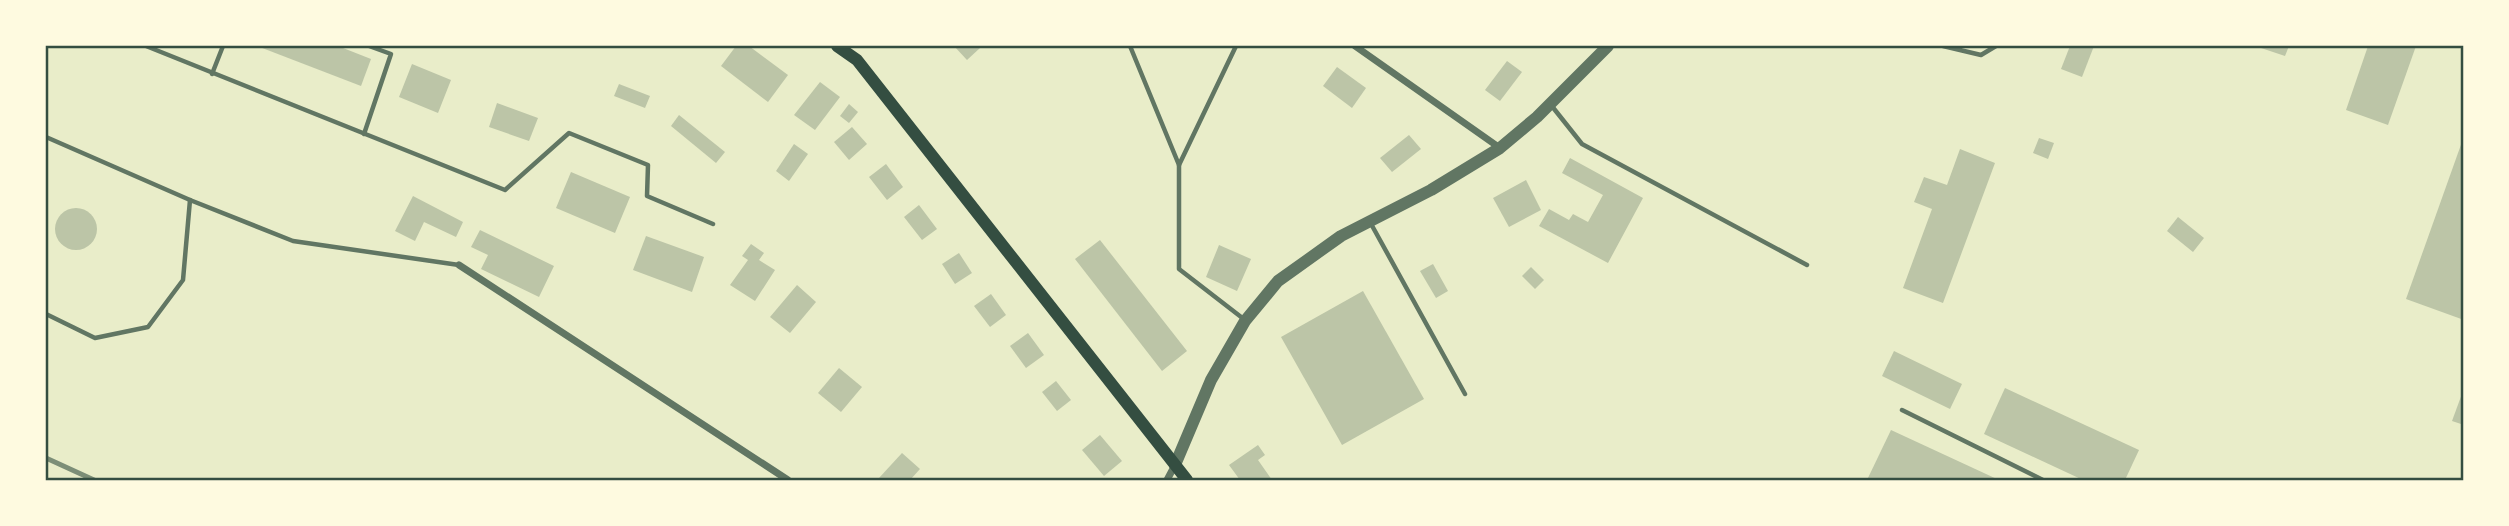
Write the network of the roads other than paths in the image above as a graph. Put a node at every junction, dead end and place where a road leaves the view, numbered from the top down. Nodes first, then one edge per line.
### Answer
1 (146, 46) edge
2 (223, 46) edge
3 (369, 46) edge
4 (837, 46) edge
5 (1130, 46) edge
6 (1236, 46) edge
7 (1355, 46) edge
8 (1608, 46) edge
9 (1943, 46) edge
10 (1996, 46) edge
11 (212, 74) junction
12 (1550, 104) junction
13 (364, 134) junction
14 (46, 137) edge
15 (1500, 148) junction
16 (1179, 165) junction
17 (190, 200) junction
18 (1370, 222) junction
19 (713, 223) dead end
20 (459, 265) joint
21 (1807, 265) dead end
22 (46, 314) edge
23 (1245, 321) junction
24 (1465, 394) dead end
25 (1902, 410) dead end
26 (1175, 465) junction
27 (788, 481) edge
28 (1167, 481) edge
29 (1188, 481) edge
30 (2043, 481) edge

1 - 11 lane
2 - 11 lane
3 - 13 lane
4 - 26 main road
5 - 16 lane
6 - 16 lane
7 - 15 street
8 - 12 street
9 - 10 lane
11 - 13 lane
12 - 15 street
12 - 21 lane
13 - 19 lane
14 - 17 lane
15 - 18 street
16 - 23 lane
17 - 20 lane
17 - 22 lane
18 - 23 street
18 - 24 lane
20 - 27 street
23 - 26 street
25 - 30 lane
26 - 28 street
26 - 29 main road

